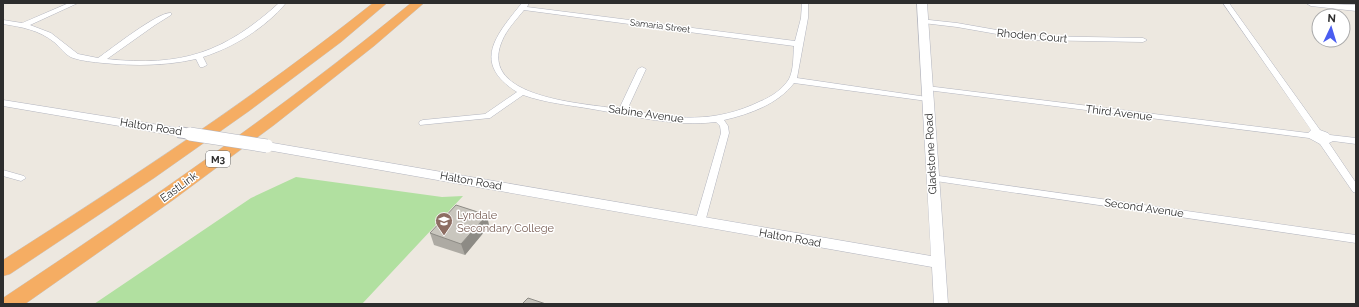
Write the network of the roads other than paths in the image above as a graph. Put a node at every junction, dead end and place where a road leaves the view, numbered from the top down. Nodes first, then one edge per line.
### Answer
1 (75, 3) edge
2 (283, 3) edge
3 (381, 3) edge
4 (418, 3) edge
5 (805, 3) edge
6 (922, 3) edge
7 (1226, 3) edge
8 (1311, 3) edge
9 (1318, 3) edge
10 (524, 6) edge
11 (1356, 7) edge
12 (169, 14) dead end
13 (923, 21) junction
14 (3, 22) edge
15 (24, 25) junction
16 (1143, 40) dead end
17 (798, 44) junction
18 (199, 56) junction
19 (100, 60) junction
20 (204, 65) dead end
21 (642, 69) dead end
22 (792, 80) junction
23 (523, 92) junction
24 (927, 94) junction
25 (4, 104) edge
26 (622, 111) junction
27 (719, 119) junction
28 (423, 123) dead end
29 (1314, 134) junction
30 (1326, 140) junction
31 (1356, 141) edge
32 (3, 173) edge
33 (21, 178) dead end
34 (932, 178) junction
35 (1356, 190) edge
36 (700, 222) junction
37 (1356, 238) edge
38 (938, 263) junction
39 (3, 269) edge
40 (10, 304) edge
41 (944, 304) edge

1 - 15 street
2 - 18 street
3 - 39 highway, M3
4 - 40 highway, EastLink / M3
5 - 17 street
6 - 13 main road, Gladstone Road
7 - 29 street
8 - 11 main road
9 - 11 main road
10 - 17 street, Samaria Street
10 - 23 street, Sabine Avenue
12 - 19 street
13 - 16 street, Rhoden Court
13 - 24 main road, Gladstone Road
14 - 15 street
15 - 19 street
17 - 22 street
18 - 19 street
18 - 20 street
21 - 26 street
22 - 24 street, Third Avenue
22 - 27 street, Sabine Avenue
23 - 26 street, Sabine Avenue
23 - 28 street
24 - 29 street, Third Avenue
24 - 34 main road, Gladstone Road
25 - 36 main road, Halton Road, bridge
26 - 27 street, Sabine Avenue
27 - 36 street
29 - 30 street
30 - 31 street
30 - 35 street
32 - 33 street
34 - 37 street, Second Avenue
34 - 38 main road, Gladstone Road
36 - 38 main road, Halton Road
38 - 41 main road, Gladstone Road

